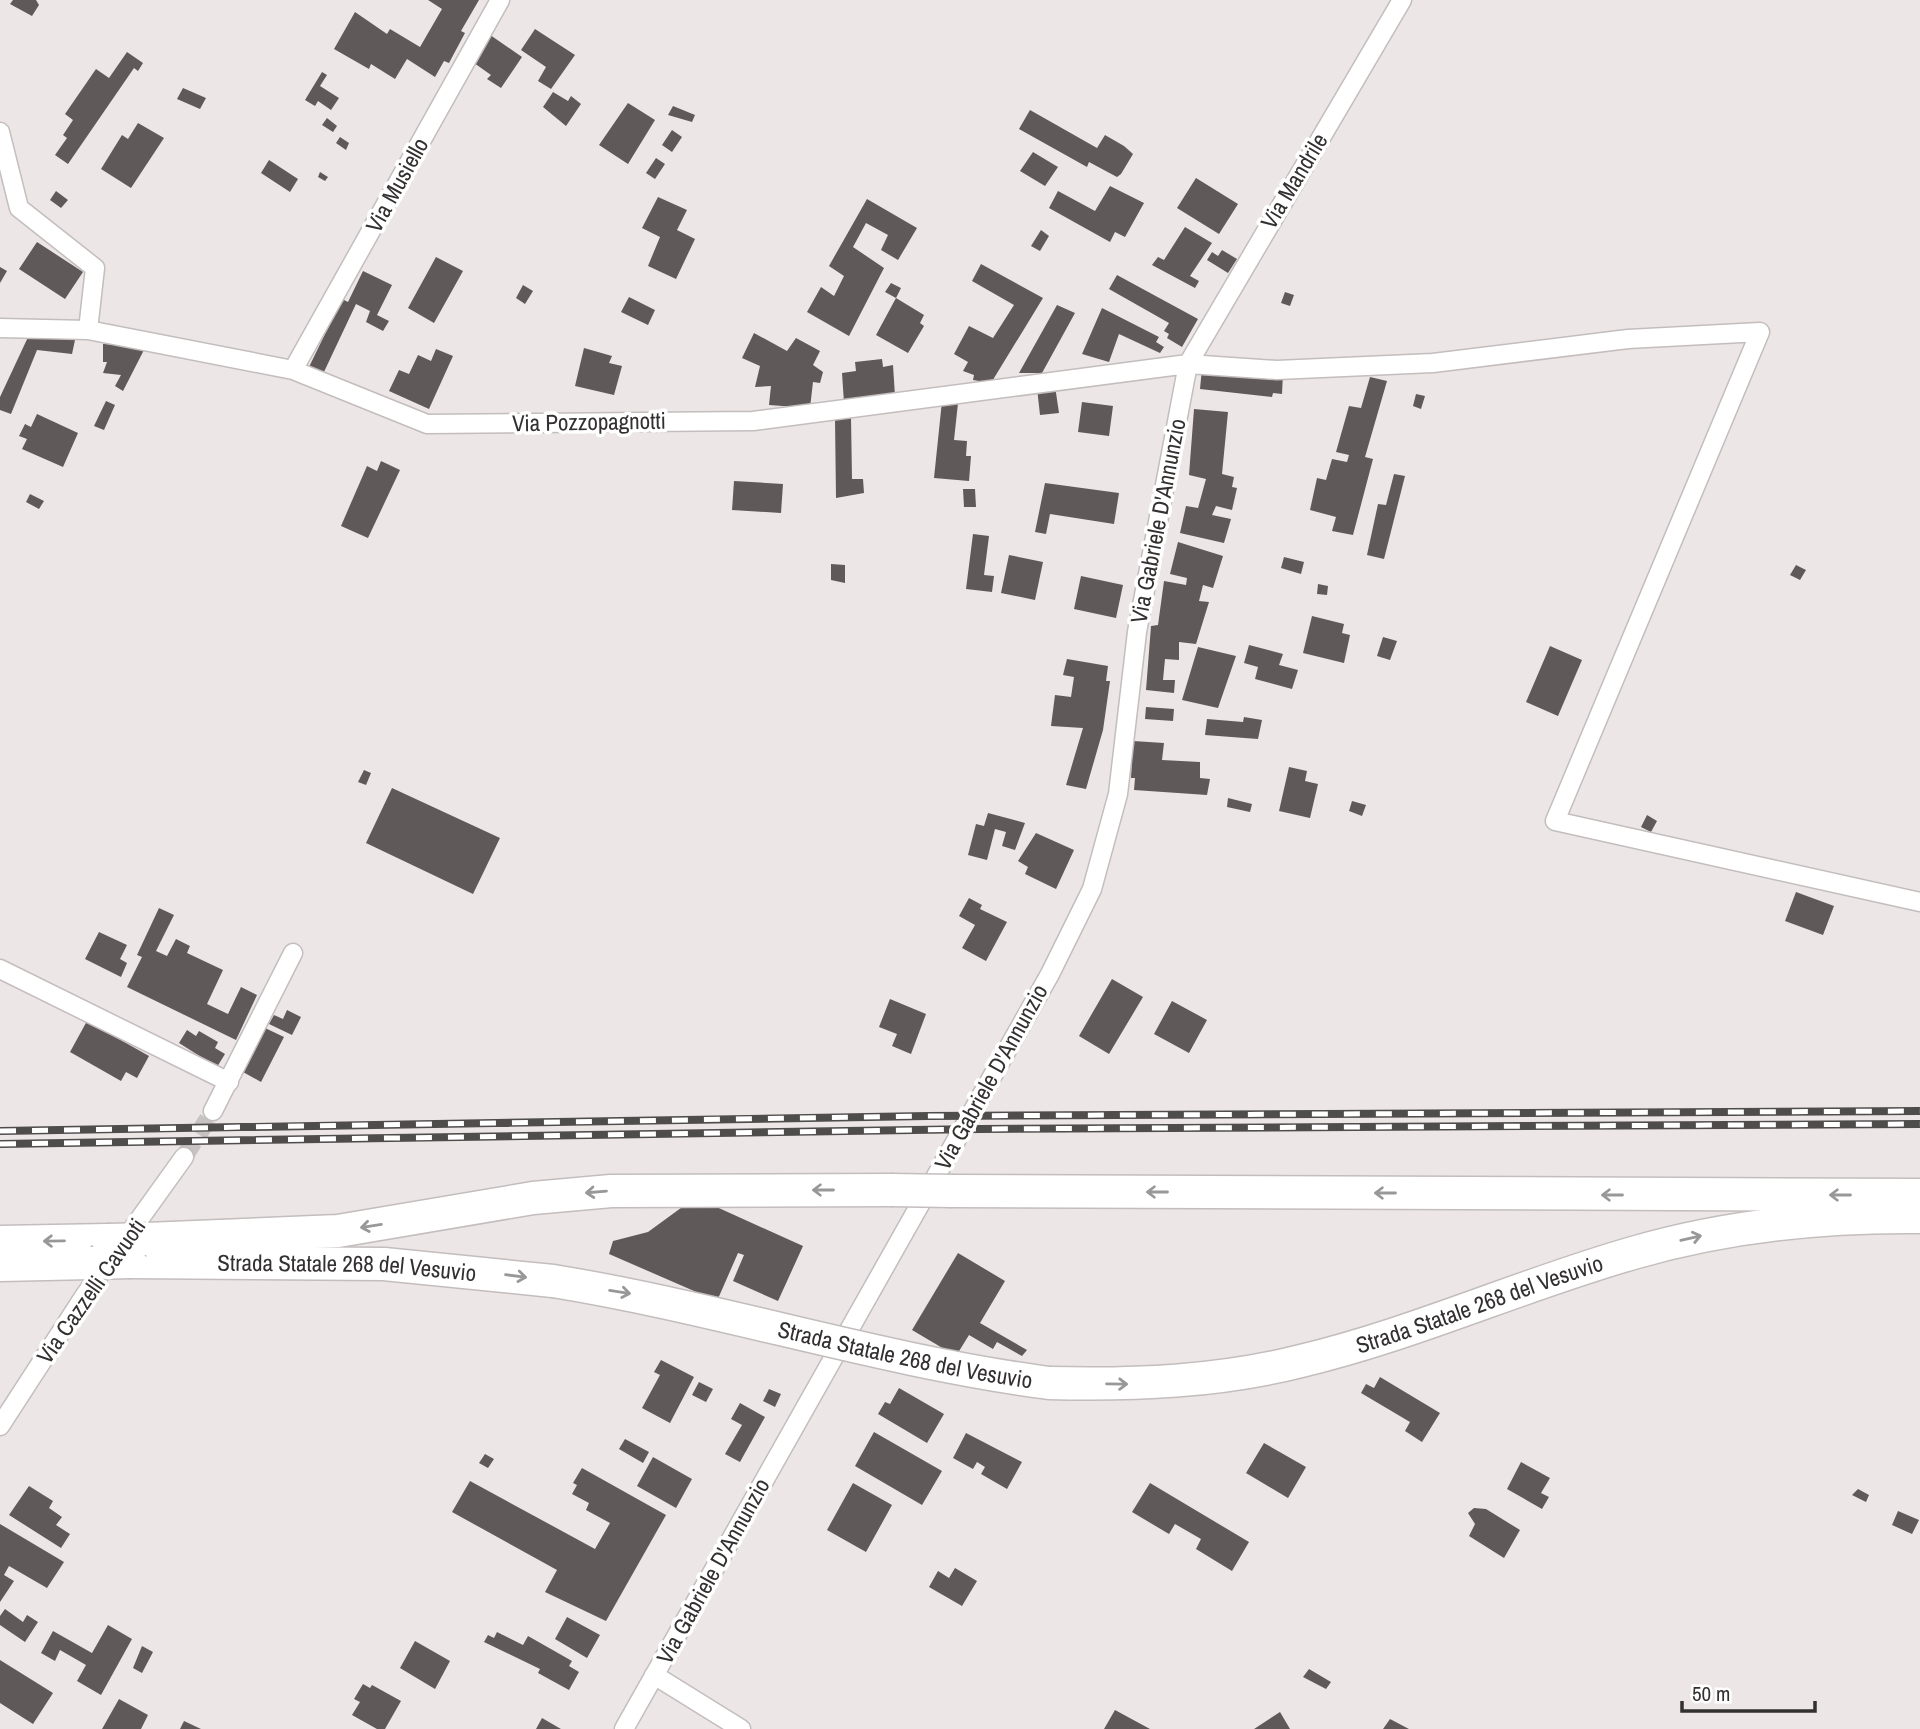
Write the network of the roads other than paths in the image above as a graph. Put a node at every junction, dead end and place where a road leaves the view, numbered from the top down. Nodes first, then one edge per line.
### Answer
1 (500, 0) edge
2 (1402, 0) edge
3 (0, 132) edge
4 (0, 328) edge
5 (88, 330) junction
6 (1188, 364) junction
7 (293, 370) junction
8 (1920, 902) edge
9 (293, 953) dead end
10 (0, 970) edge
11 (229, 1083) junction
12 (213, 1111) tunnel mouth
13 (184, 1157) tunnel mouth
14 (1920, 1195) edge
15 (1920, 1217) edge
16 (0, 1242) edge
17 (119, 1251) junction
18 (0, 1265) edge
19 (0, 1426) edge
20 (654, 1675) junction
21 (624, 1729) edge
22 (741, 1729) edge

1 - 7 street, Via Musiello
2 - 6 street, Via Mandrile
3 - 5 street
4 - 5 street, Via Pozzopagnotti
5 - 7 street, Via Pozzopagnotti
6 - 7 street, Via Pozzopagnotti
6 - 8 street, Via Pozzopagnotti
6 - 20 street, Via Gabriele D'Annunzio
9 - 11 street
10 - 11 street
11 - 12 street
13 - 19 street, Via Cazzelli Cavuoti
14 -> 17 highway, Strada Statale 268 del Vesuvio, bridge
17 -> 15 highway, Strada Statale 268 del Vesuvio, bridge
17 -> 16 highway, Strada Statale 268 del Vesuvio
17 - 18 highway, Strada Statale 268 del Vesuvio
20 - 21 street, Via Gabriele D'Annunzio
20 - 22 street

